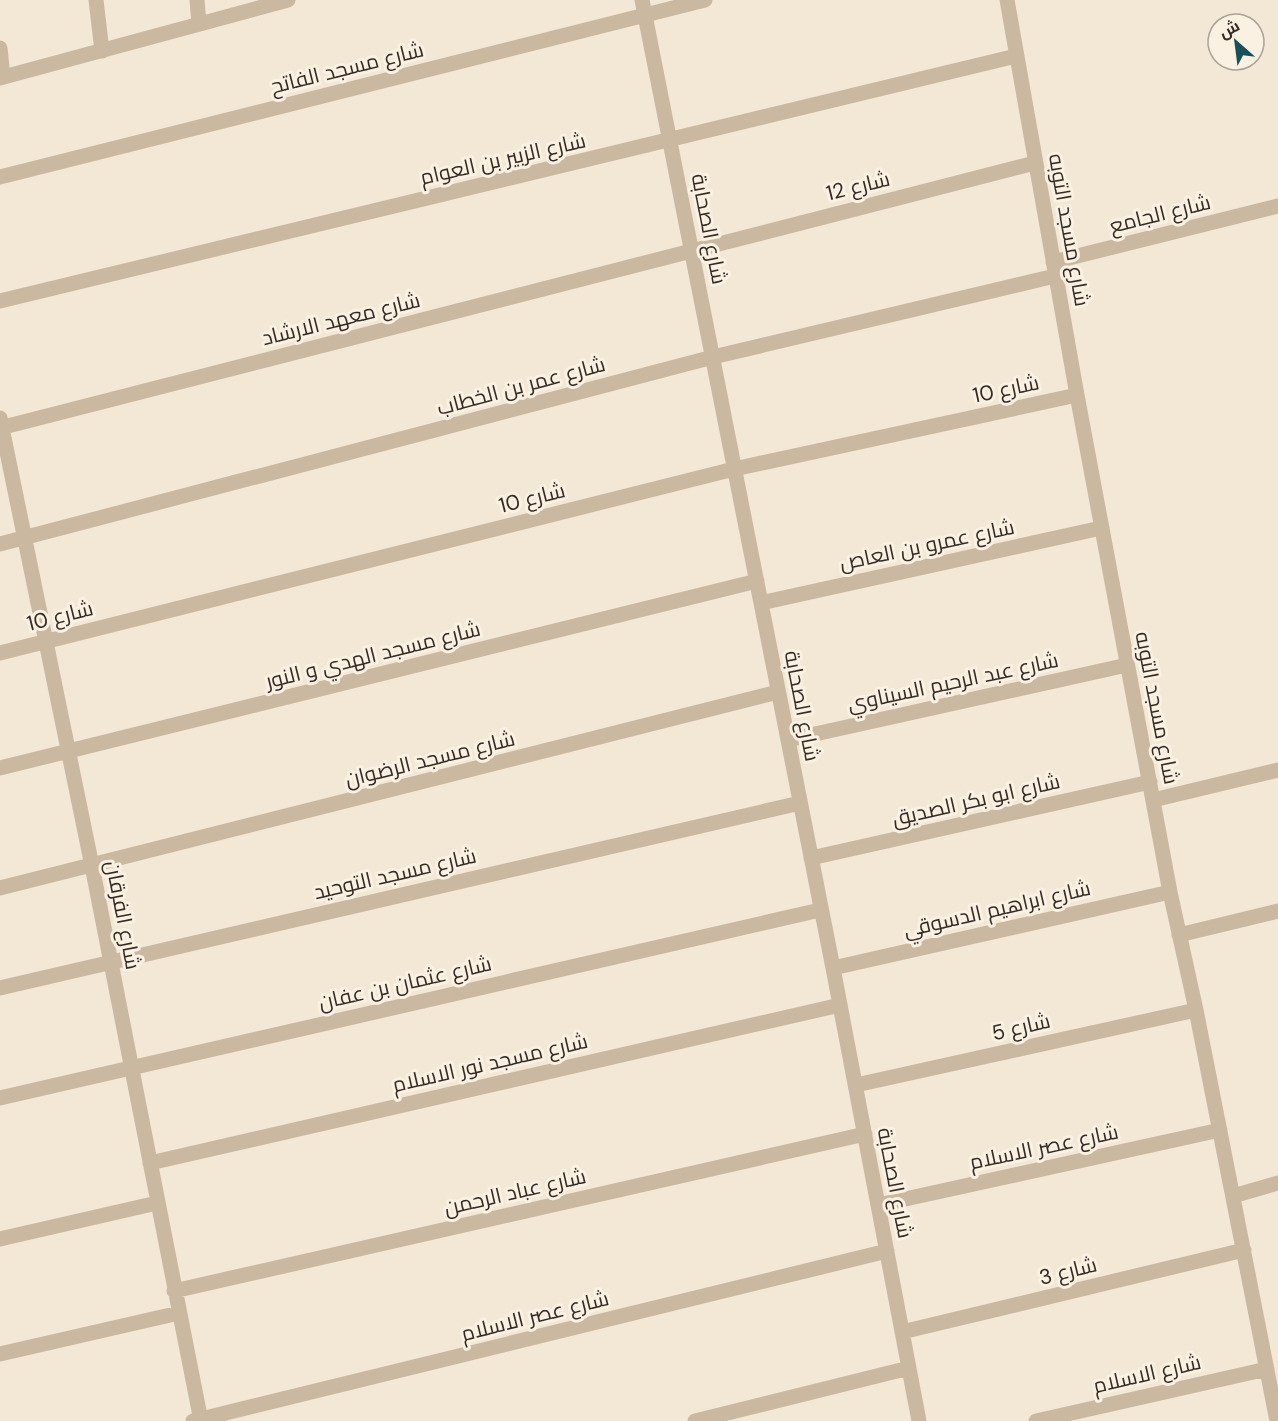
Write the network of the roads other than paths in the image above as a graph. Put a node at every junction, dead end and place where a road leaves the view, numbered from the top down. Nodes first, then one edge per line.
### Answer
1 (96, 0) edge
2 (197, 0) edge
3 (288, 0) edge
4 (705, 0) edge
5 (1007, 0) edge
6 (644, 7) edge
7 (199, 24) junction
8 (0, 48) edge
9 (102, 51) junction
10 (1016, 56) junction
11 (1, 77) edge
12 (669, 140) junction
13 (1035, 163) junction
14 (0, 177) edge
15 (1278, 206) edge
16 (692, 250) junction
17 (1054, 269) junction
18 (0, 301) edge
19 (712, 357) junction
20 (1077, 396) junction
21 (1, 425) edge
22 (734, 469) junction
23 (1101, 528) junction
24 (26, 538) junction
25 (0, 544) edge
26 (756, 582) junction
27 (761, 603) junction
28 (45, 641) junction
29 (0, 652) edge
30 (1127, 665) junction
31 (778, 692) junction
32 (788, 740) junction
33 (69, 752) junction
34 (0, 768) edge
35 (1278, 770) edge
36 (1150, 782) junction
37 (1153, 800) junction
38 (800, 803) junction
39 (811, 858) junction
40 (92, 866) junction
41 (0, 888) edge
42 (1170, 892) junction
43 (820, 910) junction
44 (1278, 911) edge
45 (1179, 935) junction
46 (110, 961) junction
47 (833, 968) junction
48 (0, 988) edge
49 (840, 1005) junction
50 (1196, 1010) junction
51 (131, 1067) junction
52 (856, 1085) junction
53 (0, 1098) edge
54 (1220, 1131) junction
55 (865, 1134) junction
56 (150, 1163) junction
57 (1278, 1183) edge
58 (1233, 1196) junction
59 (158, 1203) junction
60 (878, 1205) junction
61 (0, 1239) edge
62 (1244, 1250) junction
63 (887, 1251) junction
64 (174, 1291) junction
65 (179, 1313) junction
66 (902, 1332) junction
67 (0, 1354) edge
68 (909, 1368) junction
69 (1267, 1369) junction
70 (198, 1420) edge
71 (695, 1421) edge
72 (920, 1421) edge
73 (1036, 1421) edge
74 (1277, 1421) edge

1 - 9 street
2 - 7 street
3 - 7 street
4 - 6 street, شارع مسجد الفاتح
5 - 10 street, شارع مسجد التوبه
6 - 12 street, شارع الصحابة
6 - 14 street, شارع مسجد الفاتح
7 - 9 street
8 - 11 street
9 - 11 street
10 - 12 street, شارع الزبير بن العوام
10 - 13 street, شارع مسجد التوبه
12 - 16 street, شارع الصحابة
12 - 18 street, شارع الزبير بن العوام
13 - 16 street, شارع 12
13 - 17 street, شارع مسجد التوبه
15 - 17 street, شارع الجامع
16 - 19 street, شارع الصحابة
16 - 21 street, شارع معهد الارشاد
17 - 19 street, شارع عمر بن الخطاب
17 - 20 street, شارع مسجد التوبه
19 - 22 street, شارع الصحابة
19 - 24 street, شارع عمر بن الخطاب
20 - 22 street, شارع 10
20 - 23 street, شارع مسجد التوبه
21 - 24 street, شارع الفرقان
22 - 26 street, شارع الصحابة
22 - 28 street, شارع 10
23 - 27 street, شارع عمرو بن العاص
23 - 30 street, شارع مسجد التوبه
24 - 25 street, شارع عمر بن الخطاب
24 - 28 street, شارع الفرقان
26 - 27 street, شارع الصحابة
26 - 33 street, شارع مسجد الهدي و النور
27 - 31 street, شارع الصحابة
28 - 29 street, شارع 10
28 - 33 street, شارع الفرقان
30 - 32 street, شارع عبد الرحيم السيناوي
30 - 36 street, شارع مسجد التوبه
31 - 32 street, شارع الصحابة
31 - 40 street, شارع مسجد الرضوان
32 - 38 street, شارع الصحابة
33 - 34 street, شارع مسجد الهدي و النور
33 - 40 street, شارع الفرقان
35 - 37 street
36 - 37 street, شارع مسجد التوبه
36 - 39 street, شارع ابو بكر الصديق
37 - 42 street, شارع مسجد التوبه
38 - 39 street, شارع الصحابة
38 - 46 street, شارع مسجد التوحيد
39 - 43 street, شارع الصحابة
40 - 41 street, شارع مسجد الرضوان
40 - 46 street, شارع الفرقان
42 - 45 street, شارع مسجد التوبه
42 - 47 street, شارع ابراهيم الدسوقي
43 - 47 street, شارع الصحابة
43 - 51 street, شارع عثمان بن عفان
44 - 45 street
45 - 50 street, شارع مسجد التوبه
46 - 48 street, شارع مسجد التوحيد
46 - 51 street, شارع الفرقان
47 - 49 street, شارع الصحابة
49 - 52 street, شارع الصحابة
49 - 56 street, شارع مسجد نور الاسلام
50 - 52 street, شارع 5
50 - 54 street, شارع مسجد التوبه
51 - 53 street, شارع عثمان بن عفان
51 - 56 street, شارع الفرقان
52 - 55 street, شارع الصحابة
54 - 58 street, شارع مسجد التوبه
54 - 60 street, شارع عصر الاسلام
55 - 60 street, شارع الصحابة
55 - 64 street, شارع عباد الرحمن
56 - 59 street, شارع الفرقان
57 - 58 street
58 - 62 street, شارع مسجد التوبه
59 - 61 street
59 - 64 street, شارع الفرقان
60 - 63 street, شارع الصحابة
62 - 66 street, شارع 3
62 - 69 street, شارع مسجد التوبه
63 - 66 street, شارع الصحابة
63 - 70 street, شارع عصر الاسلام
64 - 65 street, شارع الفرقان
65 - 67 street
65 - 70 street, شارع الفرقان
66 - 68 street, شارع الصحابة
68 - 71 street
68 - 72 street, شارع الصحابة
69 - 73 street, شارع الاسلام
69 - 74 street, شارع مسجد التوبه

